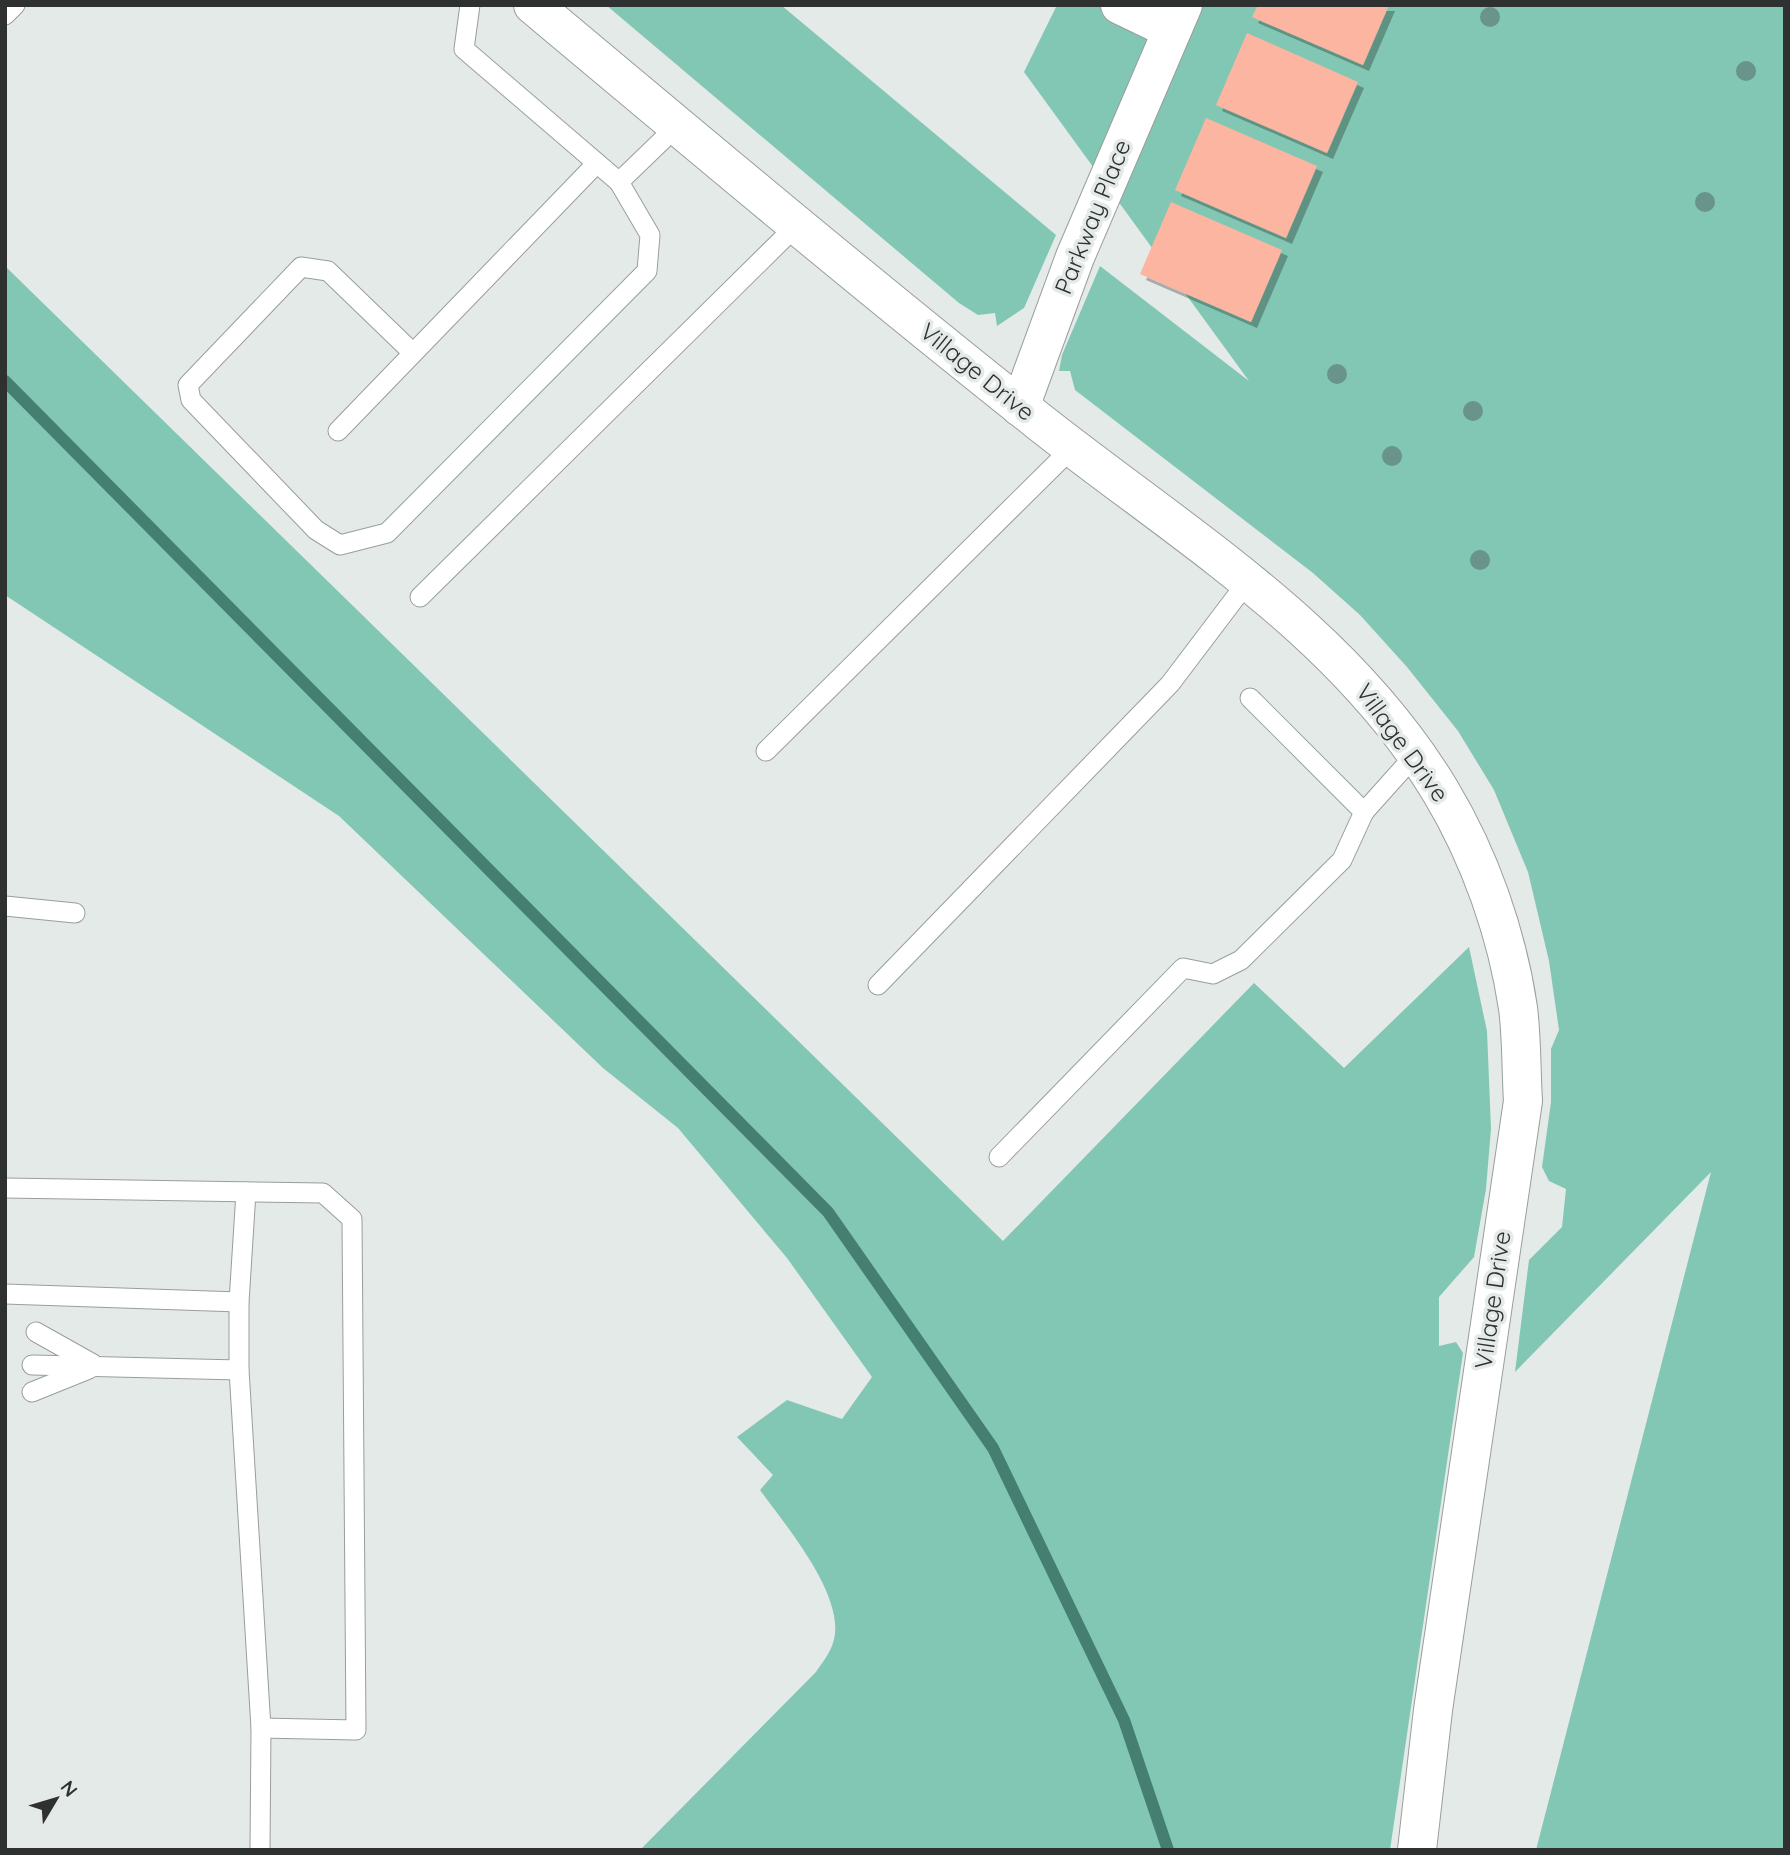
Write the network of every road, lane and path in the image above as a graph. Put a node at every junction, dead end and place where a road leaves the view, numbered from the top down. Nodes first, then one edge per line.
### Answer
1 (15, 5) edge
2 (470, 5) edge
3 (533, 5) edge
4 (1120, 5) edge
5 (5, 15) edge
6 (1177, 18) edge
7 (677, 126) junction
8 (597, 163) junction
9 (619, 183) junction
10 (796, 226) junction
11 (413, 353) junction
12 (1020, 407) junction
13 (338, 431) dead end
14 (1072, 448) junction
15 (1248, 580) junction
16 (420, 597) dead end
17 (1250, 698) dead end
18 (766, 751) dead end
19 (1416, 754) junction
20 (1364, 812) junction
21 (5, 906) edge
22 (75, 913) dead end
23 (878, 985) dead end
24 (999, 1157) dead end
25 (5, 1188) edge
26 (246, 1192) junction
27 (5, 1294) edge
28 (239, 1302) junction
29 (36, 1332) dead end
30 (32, 1365) dead end
31 (97, 1366) junction
32 (239, 1370) junction
33 (32, 1392) dead end
34 (261, 1728) junction
35 (260, 1850) edge
36 (1418, 1850) edge

1 - 5 lane
2 - 8 lane
3 - 7 street, Village Drive
4 - 6 street, Parkway Place
6 - 12 street, Parkway Place
7 - 9 lane
7 - 10 street, Village Drive
8 - 9 lane
8 - 11 lane
9 - 11 lane
10 - 12 street, Village Drive
10 - 16 lane
11 - 13 lane
12 - 14 street, Village Drive
14 - 15 street, Village Drive
14 - 18 lane
15 - 19 street, Village Drive
15 - 23 lane
17 - 20 lane
19 - 20 lane
19 - 36 street, Village Drive
20 - 24 lane
21 - 22 lane
25 - 26 lane
26 - 28 lane
26 - 34 lane
27 - 28 lane
28 - 32 lane
29 - 31 lane
30 - 31 lane
31 - 32 lane
31 - 33 lane
32 - 34 lane
34 - 35 lane

